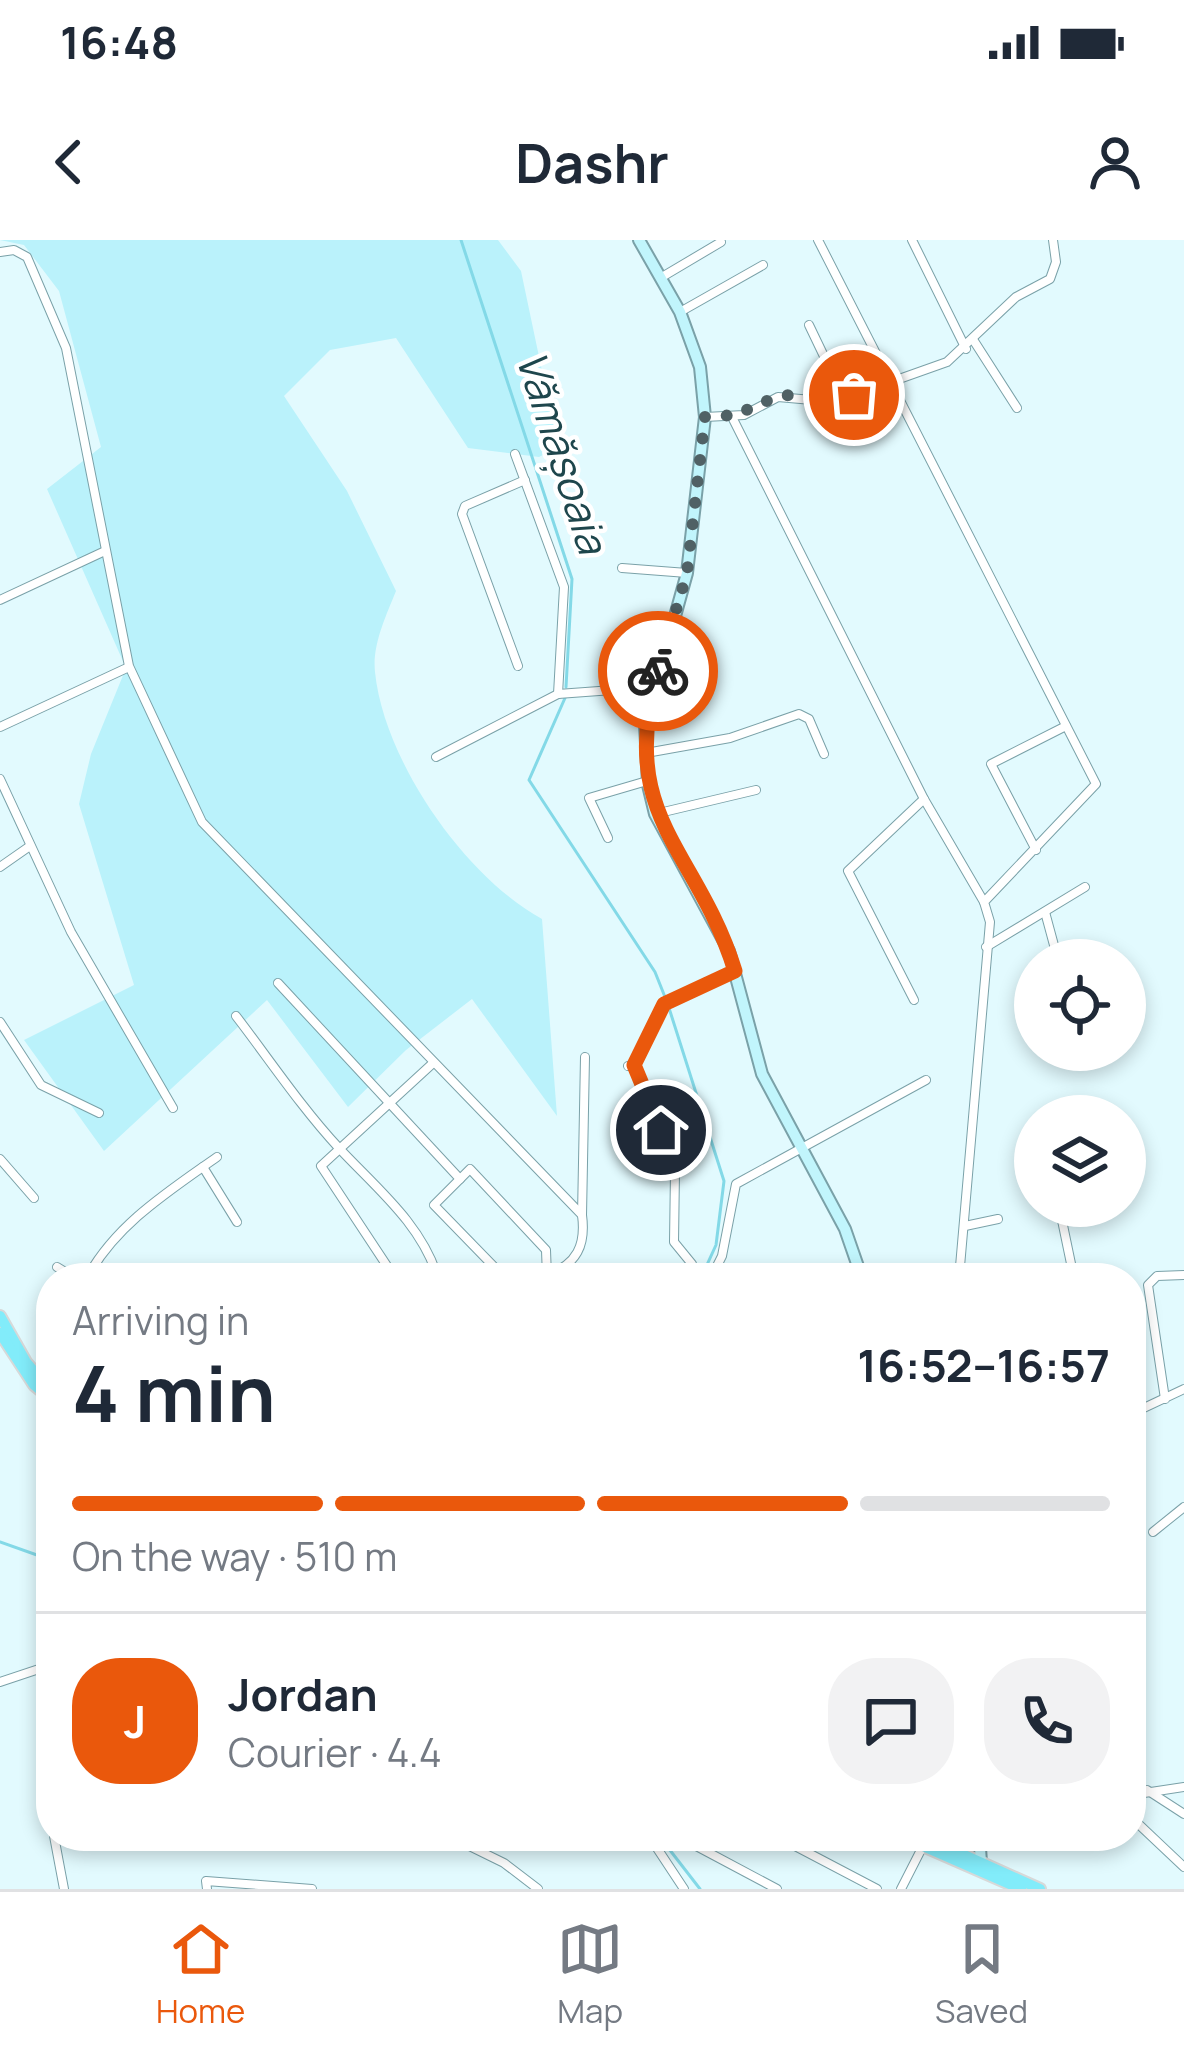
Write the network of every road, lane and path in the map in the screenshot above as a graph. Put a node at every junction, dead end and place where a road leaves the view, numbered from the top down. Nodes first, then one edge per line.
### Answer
1 (639, 240) edge
2 (818, 240) edge
3 (913, 240) edge
4 (1053, 240) edge
5 (721, 242) edge
6 (0, 252) edge
7 (763, 265) dead end
8 (662, 277) junction
9 (680, 312) junction
10 (809, 325) dead end
11 (974, 341) junction
12 (966, 349) junction
13 (889, 381) junction
14 (844, 398) junction
15 (1017, 408) dead end
16 (705, 417) junction
17 (732, 417) junction
18 (515, 454) dead end
19 (525, 480) junction
20 (105, 551) junction
21 (622, 568) dead end
22 (687, 573) junction
23 (0, 600) edge
24 (518, 666) dead end
25 (130, 667) junction
26 (654, 687) junction
27 (558, 694) junction
28 (1066, 726) junction
29 (0, 727) edge
30 (645, 754) junction
31 (824, 754) dead end
32 (436, 757) dead end
33 (0, 779) edge
34 (647, 781) junction
35 (756, 790) dead end
36 (924, 800) junction
37 (655, 814) junction
38 (608, 838) dead end
39 (30, 846) junction
40 (1036, 850) junction
41 (0, 867) edge
42 (1085, 887) dead end
43 (984, 902) junction
44 (1046, 912) junction
45 (1053, 939) edge
46 (986, 947) junction
47 (735, 971) junction
48 (278, 983) dead end
49 (914, 1000) dead end
50 (236, 1016) dead end
51 (0, 1022) edge
52 (585, 1057) dead end
53 (432, 1064) junction
54 (926, 1080) dead end
55 (387, 1106) junction
56 (172, 1108) dead end
57 (99, 1113) dead end
58 (798, 1148) junction
59 (339, 1149) junction
60 (217, 1156) dead end
61 (0, 1160) edge
62 (203, 1167) junction
63 (460, 1179) junction
64 (34, 1198) dead end
65 (582, 1215) junction
66 (998, 1219) dead end
67 (237, 1222) dead end
68 (965, 1226) junction
69 (1064, 1227) edge
70 (95, 1263) edge
71 (385, 1263) edge
72 (431, 1263) edge
73 (490, 1263) edge
74 (547, 1263) edge
75 (569, 1263) edge
76 (691, 1263) edge
77 (718, 1263) edge
78 (857, 1263) edge
79 (961, 1263) edge
80 (1071, 1263) edge
81 (1184, 1275) edge
82 (0, 1316) edge
83 (0, 1334) edge
84 (36, 1376) edge
85 (36, 1385) edge
86 (1184, 1389) edge
87 (1166, 1399) junction
88 (1146, 1408) edge
89 (1184, 1507) edge
90 (1153, 1532) dead end
91 (36, 1671) edge
92 (0, 1682) edge
93 (1184, 1787) edge
94 (1147, 1790) joint
95 (1184, 1814) edge
96 (1146, 1831) edge
97 (57, 1851) edge
98 (479, 1851) edge
99 (659, 1851) edge
100 (706, 1851) edge
101 (805, 1851) edge
102 (919, 1851) edge
103 (948, 1851) edge
104 (955, 1851) edge
105 (980, 1851) edge
106 (982, 1862) junction
107 (1184, 1868) edge
108 (64, 1889) edge
109 (207, 1889) edge
110 (312, 1889) edge
111 (538, 1889) edge
112 (684, 1889) edge
113 (777, 1889) edge
114 (877, 1889) edge
115 (902, 1889) edge
116 (1021, 1889) edge
117 (1040, 1889) edge

1 - 8 main road
2 - 13 street
3 - 12 street
4 - 11 street
5 - 8 street
6 - 20 street
7 - 9 street
8 - 9 main road
9 - 16 main road
10 - 14 street
11 - 12 street
11 - 15 street
12 - 13 street
13 - 14 street
13 - 28 street
14 - 17 street
16 - 17 street
16 - 22 main road
17 - 36 street
18 - 19 street
19 - 24 street
19 - 27 street
20 - 23 street
20 - 25 street
21 - 22 street
22 - 26 main road
25 - 29 street
25 - 53 street
26 - 27 street
26 - 30 main road
27 - 32 street
28 - 40 street
28 - 40 street
30 - 31 street
30 - 34 main road
33 - 39 street
34 - 37 main road
34 - 38 street
35 - 37 street
36 - 43 street
36 - 49 street
37 - 47 main road
39 - 41 street
39 - 56 street
40 - 43 street
42 - 44 street
43 - 46 street
44 - 45 street
44 - 46 street
46 - 68 street
47 - 58 main road
47 - 76 street
48 - 55 street
50 - 59 street
51 - 57 street
52 - 65 street
53 - 55 street
53 - 65 street
54 - 58 street
55 - 59 street
55 - 63 street
58 - 77 street
58 - 78 main road
59 - 71 street
59 - 72 street
60 - 62 street
61 - 64 street
62 - 67 street
62 - 70 street
63 - 73 street
63 - 74 street
65 - 75 street
66 - 68 street
68 - 79 street
69 - 80 street
81 - 87 street
82 - 84 main road
83 - 85 main road
86 - 87 street
87 - 88 street
89 - 90 street
91 - 92 street
93 - 94 street
94 - 95 street
96 - 107 street
97 - 108 street
98 - 111 street
99 - 112 street
100 - 113 street
101 - 114 street
102 - 115 street
103 - 116 main road
104 - 106 main road
105 - 106 main road
106 - 117 main road
109 - 110 street

